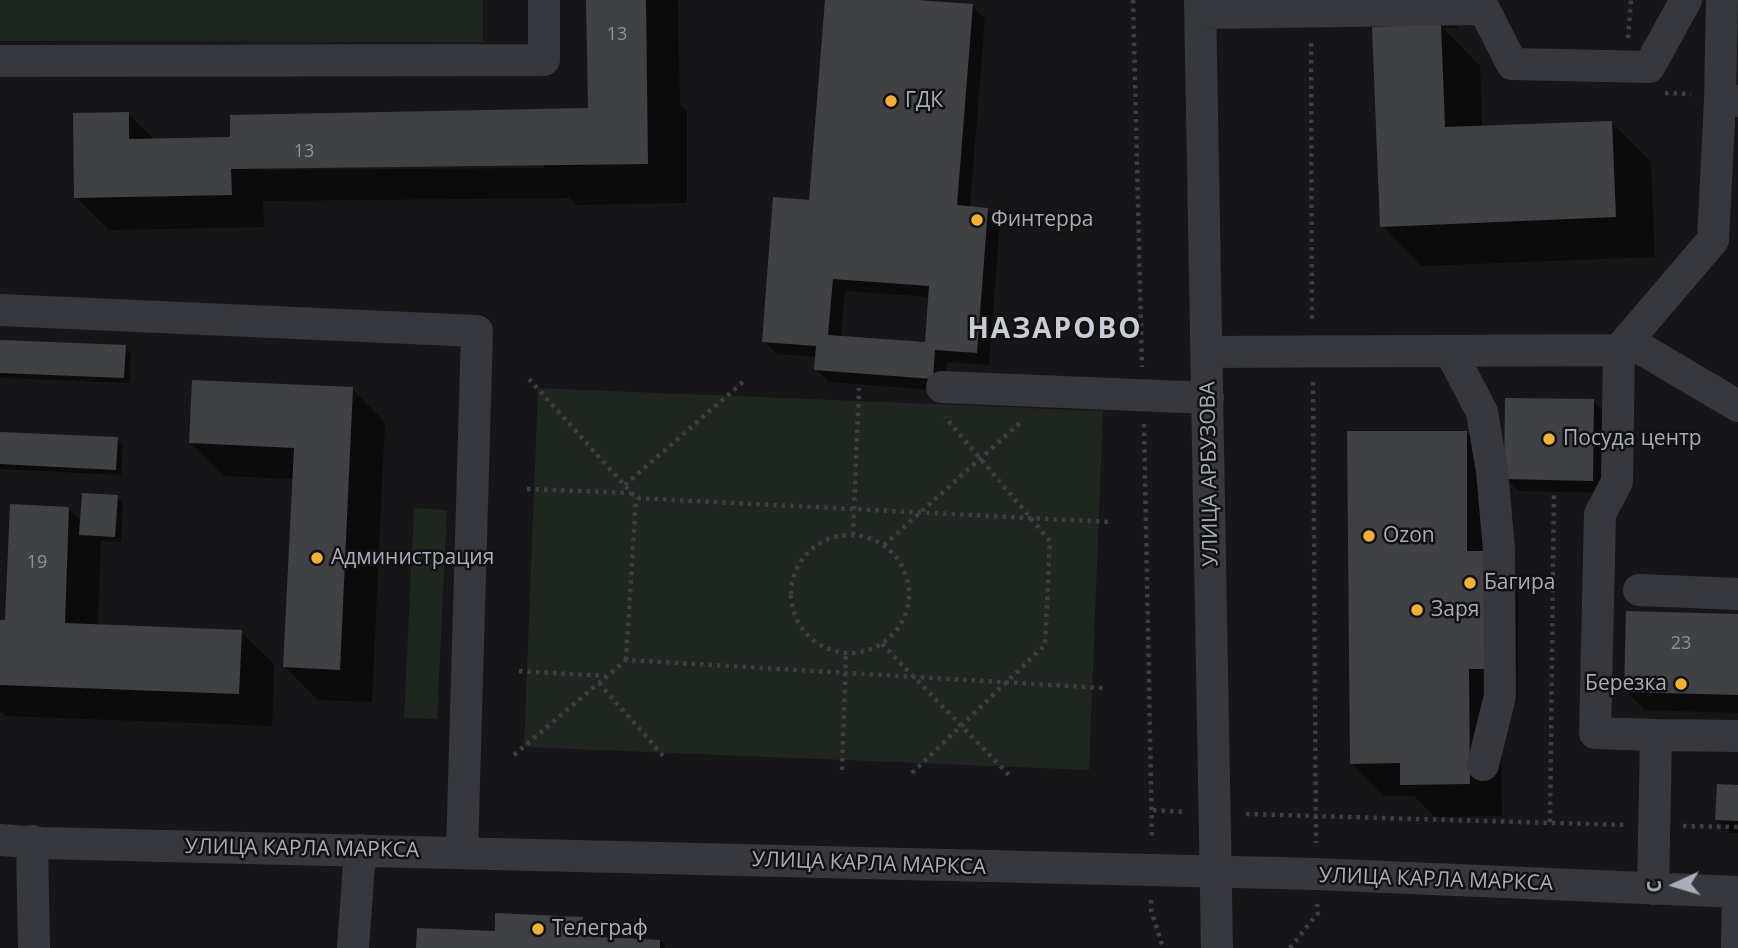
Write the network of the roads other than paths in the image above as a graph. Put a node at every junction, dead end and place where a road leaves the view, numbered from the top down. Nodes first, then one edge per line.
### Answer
1 (544, 0) edge
2 (1686, 0) edge
3 (1722, 0) edge
4 (1464, 5) edge
5 (1201, 7) edge
6 (0, 61) edge
7 (1729, 101) edge
8 (0, 310) edge
9 (1623, 346) junction
10 (1207, 352) junction
11 (1451, 352) junction
12 (1672, 368) junction
13 (1618, 390) junction
14 (1208, 398) junction
15 (941, 399) road end
16 (1738, 406) edge
17 (1639, 590) dead end
18 (1738, 594) edge
19 (1656, 735) junction
20 (1738, 736) edge
21 (1483, 765) dead end
22 (0, 840) edge
23 (32, 841) junction
24 (360, 849) junction
25 (462, 852) junction
26 (1216, 872) junction
27 (1653, 889) junction
28 (1738, 894) edge
29 (34, 948) edge
30 (353, 948) edge
31 (1217, 948) edge
32 (1737, 948) edge

1 - 6 street
2 - 4 street
3 - 7 street
4 - 5 street
5 - 10 street, УЛИЦА АРБУЗОВА
7 - 9 street
8 - 25 street
9 - 11 street
9 - 12 street
9 - 13 street
10 - 11 street
10 - 14 street, УЛИЦА АРБУЗОВА
11 - 21 street
12 - 13 street
12 - 16 street
13 - 19 street
14 - 15 street
14 - 26 street, УЛИЦА АРБУЗОВА
17 - 18 street
19 - 20 street
19 - 27 street
22 - 23 street, УЛИЦА КАРЛА МАРКСА
23 - 24 street, УЛИЦА КАРЛА МАРКСА
23 - 29 street
24 - 25 street, УЛИЦА КАРЛА МАРКСА
24 - 30 street
25 - 26 street, УЛИЦА КАРЛА МАРКСА
26 - 27 street, УЛИЦА КАРЛА МАРКСА
26 - 31 street, УЛИЦА АРБУЗОВА
27 - 28 street, УЛИЦА КАРЛА МАРКСА
28 - 32 street

